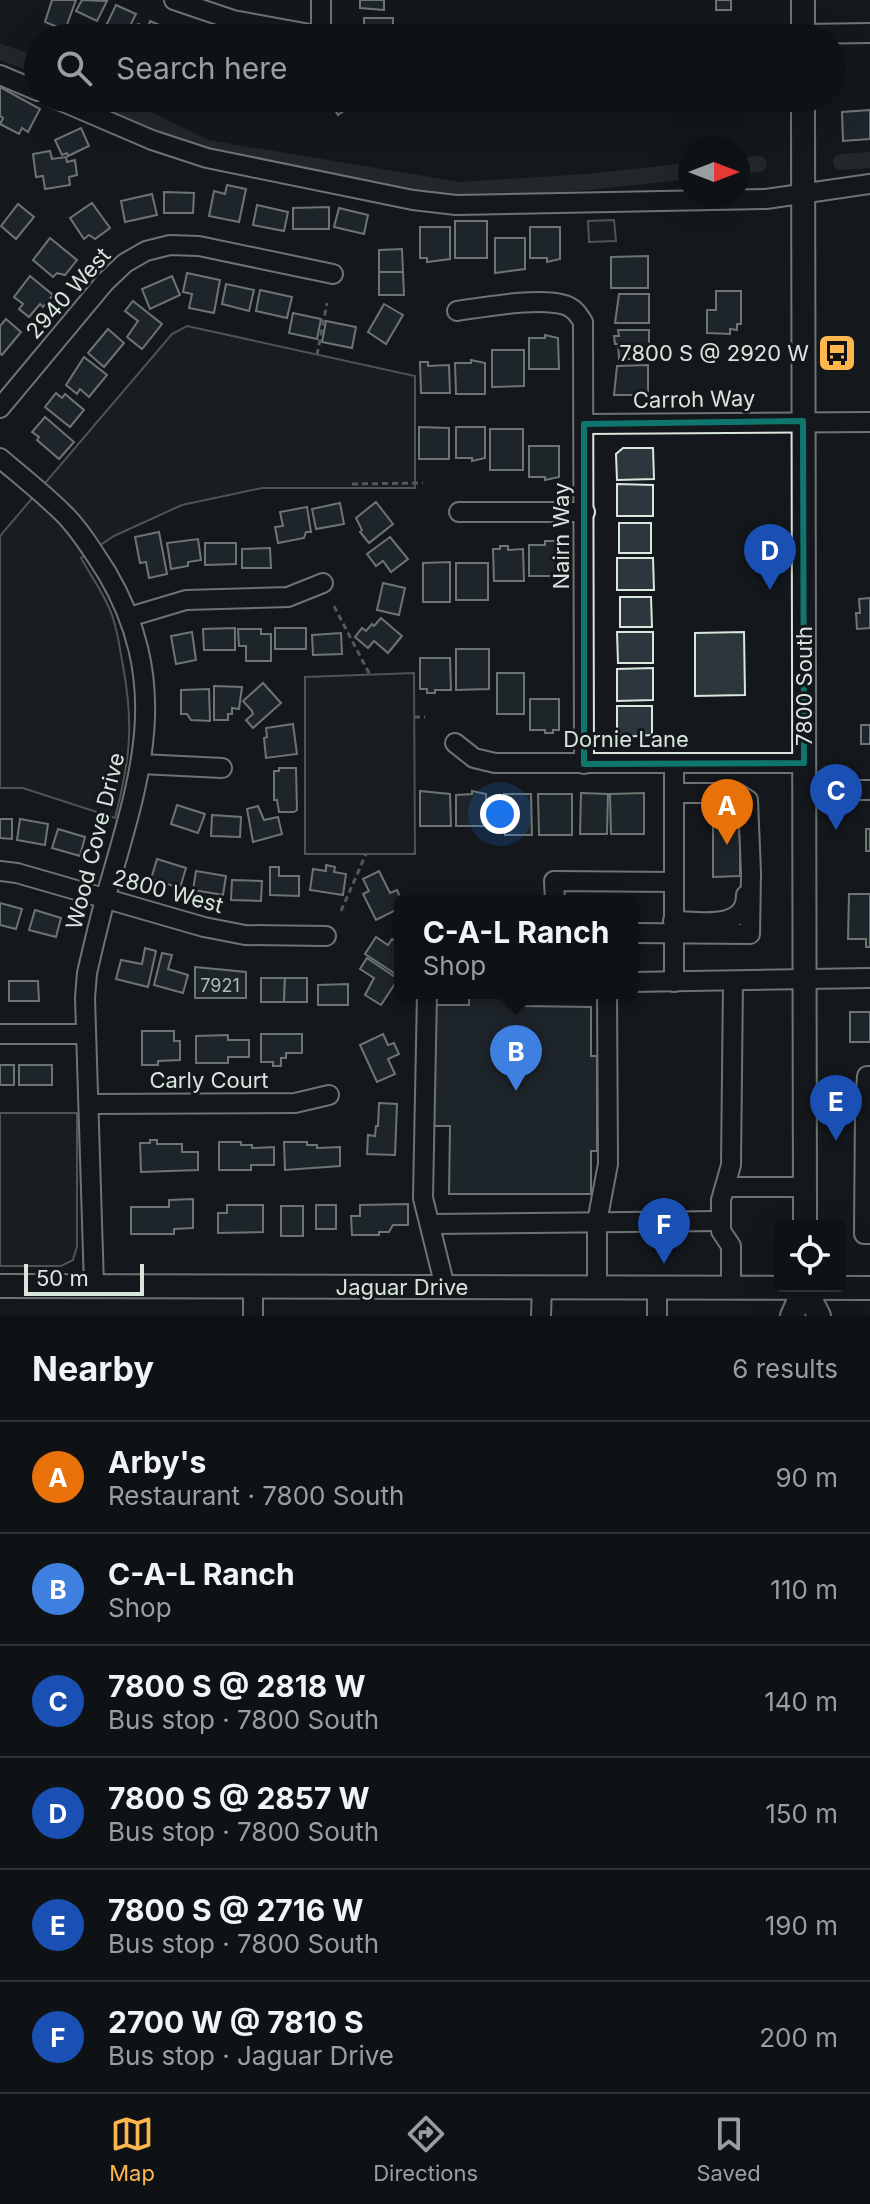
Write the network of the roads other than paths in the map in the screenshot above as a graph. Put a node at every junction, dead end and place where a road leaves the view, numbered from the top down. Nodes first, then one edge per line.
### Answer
1 (174, 0) edge
2 (321, 0) edge
3 (803, 0) edge
4 (255, 24) edge
5 (321, 24) edge
6 (803, 24) edge
7 (870, 33) edge
8 (846, 34) edge
9 (0, 75) edge
10 (24, 85) edge
11 (87, 112) edge
12 (803, 112) edge
13 (870, 184) edge
14 (803, 193) junction
15 (333, 274) dead end
16 (457, 311) dead end
17 (0, 408) edge
18 (803, 421) junction
19 (870, 422) edge
20 (584, 424) junction
21 (0, 458) edge
22 (459, 512) dead end
23 (585, 512) junction
24 (323, 583) dead end
25 (129, 617) junction
26 (455, 743) dead end
27 (674, 763) junction
28 (804, 763) junction
29 (141, 764) junction
30 (584, 764) junction
31 (222, 768) dead end
32 (804, 790) junction
33 (870, 790) edge
34 (674, 793) junction
35 (749, 817) junction
36 (0, 871) edge
37 (674, 882) junction
38 (555, 895) edge
39 (105, 899) junction
40 (673, 928) junction
41 (638, 932) edge
42 (326, 936) dead end
43 (870, 978) edge
44 (805, 979) junction
45 (638, 982) edge
46 (674, 982) junction
47 (733, 982) junction
48 (427, 999) edge
49 (607, 999) edge
50 (0, 1034) edge
51 (86, 1034) junction
52 (870, 1076) edge
53 (329, 1095) dead end
54 (90, 1104) junction
55 (805, 1107) junction
56 (865, 1108) junction
57 (725, 1187) junction
58 (805, 1187) junction
59 (805, 1220) edge
60 (721, 1221) junction
61 (597, 1222) junction
62 (430, 1224) junction
63 (870, 1234) edge
64 (0, 1286) edge
65 (94, 1286) junction
66 (253, 1286) junction
67 (542, 1286) junction
68 (445, 1287) junction
69 (597, 1287) junction
70 (657, 1287) junction
71 (731, 1287) junction
72 (774, 1287) edge
73 (846, 1288) edge
74 (870, 1288) edge
75 (803, 1292) edge
76 (807, 1292) edge
77 (253, 1316) edge
78 (541, 1316) edge
79 (657, 1316) edge
80 (792, 1316) edge
81 (819, 1316) edge

1 - 4 street
2 - 5 street
3 - 6 main road
7 - 8 street
9 - 10 street
11 - 14 street
12 - 14 main road, 7800 South
13 - 14 street
14 - 18 main road, 7800 South
15 - 17 street, 2940 West
16 - 20 street, Nairn Way
18 - 19 street, Carroh Way
18 - 20 street, Carroh Way
18 - 28 main road, 7800 South
20 - 23 street, Nairn Way
21 - 25 street, Wood Cove Drive
22 - 23 street
23 - 30 street, Nairn Way
24 - 25 street
25 - 29 street, Wood Cove Drive
26 - 30 street, Dornie Lane
27 - 28 street, Dornie Lane
27 - 30 street, Dornie Lane
27 - 34 street
28 - 32 main road, 7800 South
29 - 31 street
29 - 39 street, Wood Cove Drive
32 - 33 street
32 - 44 main road, 7800 South
34 - 35 street
34 - 37 street
35 - 40 street
35 - 40 street
36 - 39 street, 2800 West
37 - 38 street
37 - 40 street
39 - 42 street, 2800 West
39 - 51 street, Wood Cove Drive
40 - 41 street
40 - 46 street
43 - 44 street
44 - 47 street
44 - 55 main road, 7800 South
45 - 46 street
46 - 47 street
47 - 57 street
48 - 62 street
49 - 61 street
50 - 51 street
51 - 54 street, Wood Cove Drive
52 - 56 street
53 - 54 street, Carly Court
54 - 65 street, Wood Cove Drive
55 - 56 street
55 - 58 main road, 7800 South
56 - 63 street
57 - 58 street
57 - 60 street
58 - 59 main road, 7800 South
60 - 61 street
60 - 71 street
61 - 62 street
61 - 69 street
62 - 68 street
64 - 65 main road, Jaguar Drive
65 - 66 main road, Jaguar Drive
66 - 68 main road, Jaguar Drive
66 - 77 street
67 - 68 main road, Jaguar Drive
67 - 69 main road, Jaguar Drive
67 - 78 street
69 - 70 main road, Jaguar Drive
70 - 71 main road, Jaguar Drive
70 - 79 street
71 - 72 main road, Jaguar Drive
73 - 74 main road, Jaguar Drive
75 - 80 main road
76 - 81 main road

